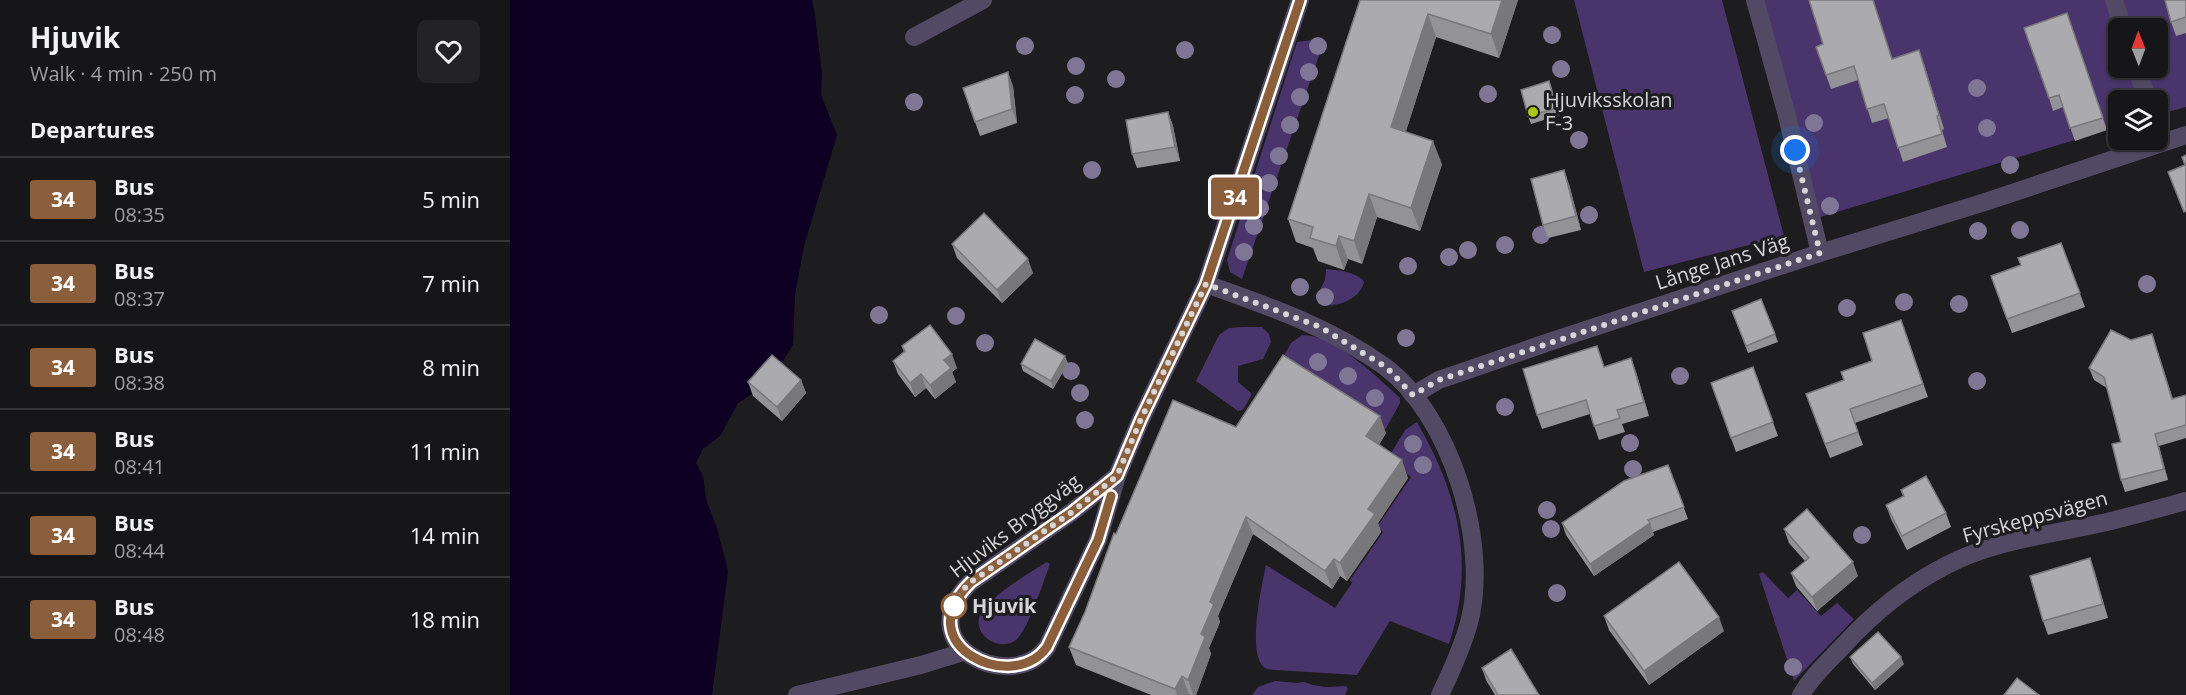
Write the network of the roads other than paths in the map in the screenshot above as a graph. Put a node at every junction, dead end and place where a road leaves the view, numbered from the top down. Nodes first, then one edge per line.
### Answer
1 (983, 0) edge
2 (1300, 0) edge
3 (1755, 0) edge
4 (2114, 0) edge
5 (2120, 18) edge
6 (914, 37) dead end
7 (2168, 135) edge
8 (2186, 135) edge
9 (2120, 150) edge
10 (1820, 253) junction
11 (1206, 284) junction
12 (1413, 395) junction
13 (1117, 476) junction
14 (2186, 501) edge
15 (960, 653) junction
16 (797, 695) edge
17 (1440, 695) edge
18 (1801, 695) edge

1 - 6 street
2 - 11 street, Hjuviks Bryggväg
3 - 10 street
4 - 5 street
7 - 8 street, Långe Jans Väg
9 - 10 street, Långe Jans Väg
10 - 12 street, Långe Jans Väg
11 - 12 street
11 - 13 street, Hjuviks Bryggväg
12 - 17 street
13 - 15 street, Hjuviks Bryggväg
13 - 15 street, Hjuviks Bryggväg
14 - 18 street, Fyrskeppsvägen
15 - 16 street

